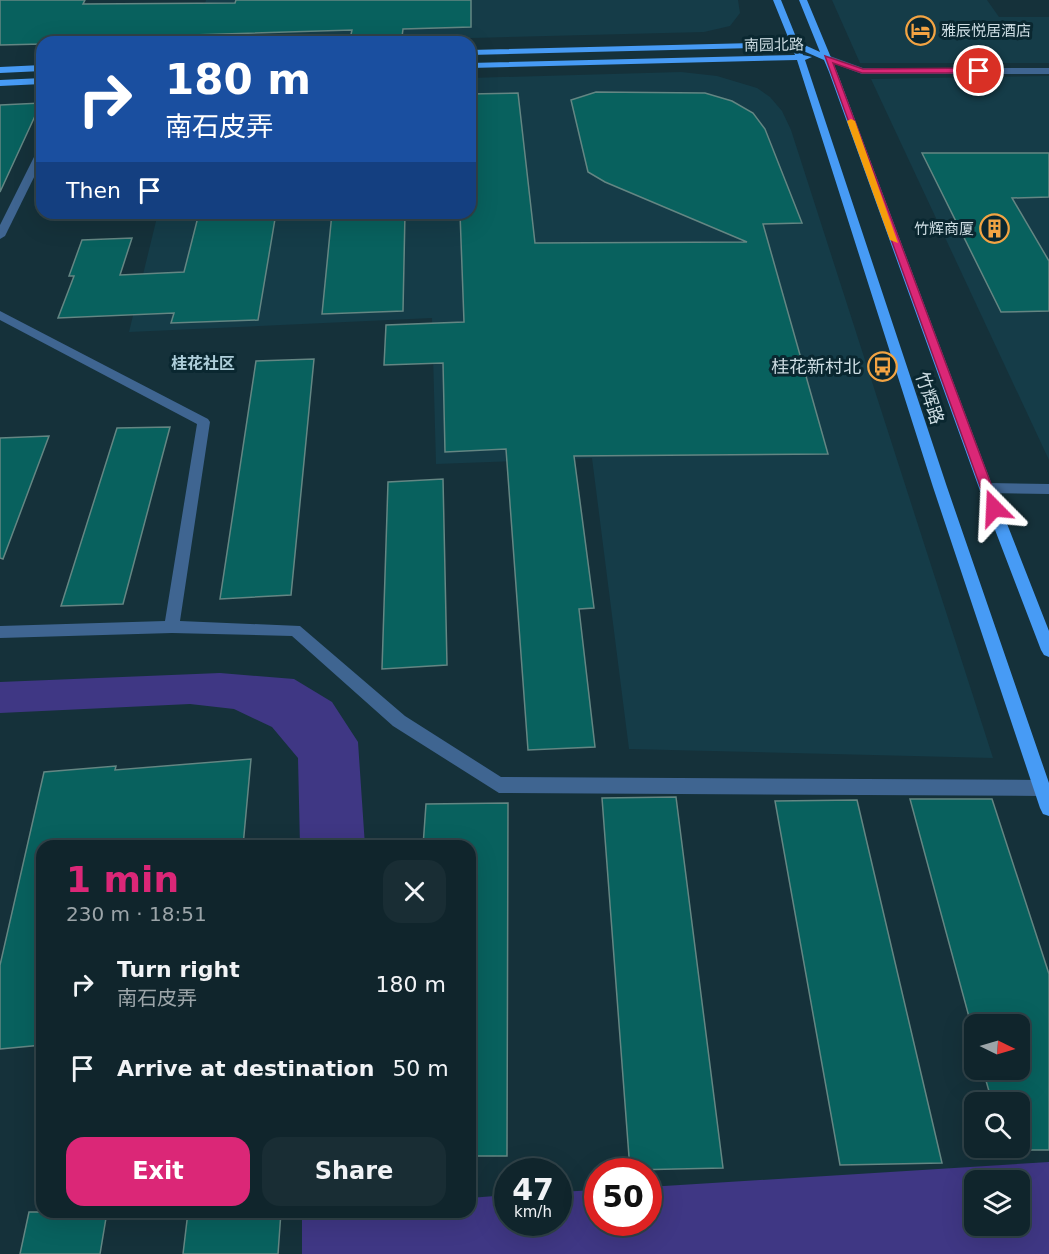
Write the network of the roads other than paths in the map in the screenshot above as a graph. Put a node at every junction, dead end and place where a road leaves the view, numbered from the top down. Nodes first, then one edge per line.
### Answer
1 (777, 0) edge
2 (803, 0) edge
3 (795, 44) junction
4 (476, 53) edge
5 (800, 57) junction
6 (827, 58) junction
7 (476, 66) edge
8 (36, 68) edge
9 (0, 70) edge
10 (1049, 71) edge
11 (36, 81) edge
12 (0, 83) edge
13 (36, 163) edge
14 (0, 236) edge
15 (0, 315) edge
16 (986, 488) junction
17 (1049, 489) edge
18 (172, 627) junction
19 (0, 632) edge
20 (1049, 650) edge
21 (1042, 788) junction
22 (1049, 808) edge

1 - 3 main road, 竹辉路
2 - 6 main road, 竹辉路
3 - 4 main road, 南园北路
3 - 5 main road, 竹辉路
3 - 6 main road, 南园北路
5 - 6 main road, 南园北路
5 - 7 main road, 南园北路
5 - 21 main road, 竹辉路
6 - 10 street
6 - 16 main road, 竹辉路
8 - 9 main road
11 - 12 main road
13 - 14 street
15 - 18 street
16 - 17 street
16 - 20 main road, 竹辉路
18 - 19 street
18 - 21 street
21 - 22 main road, 竹辉路

